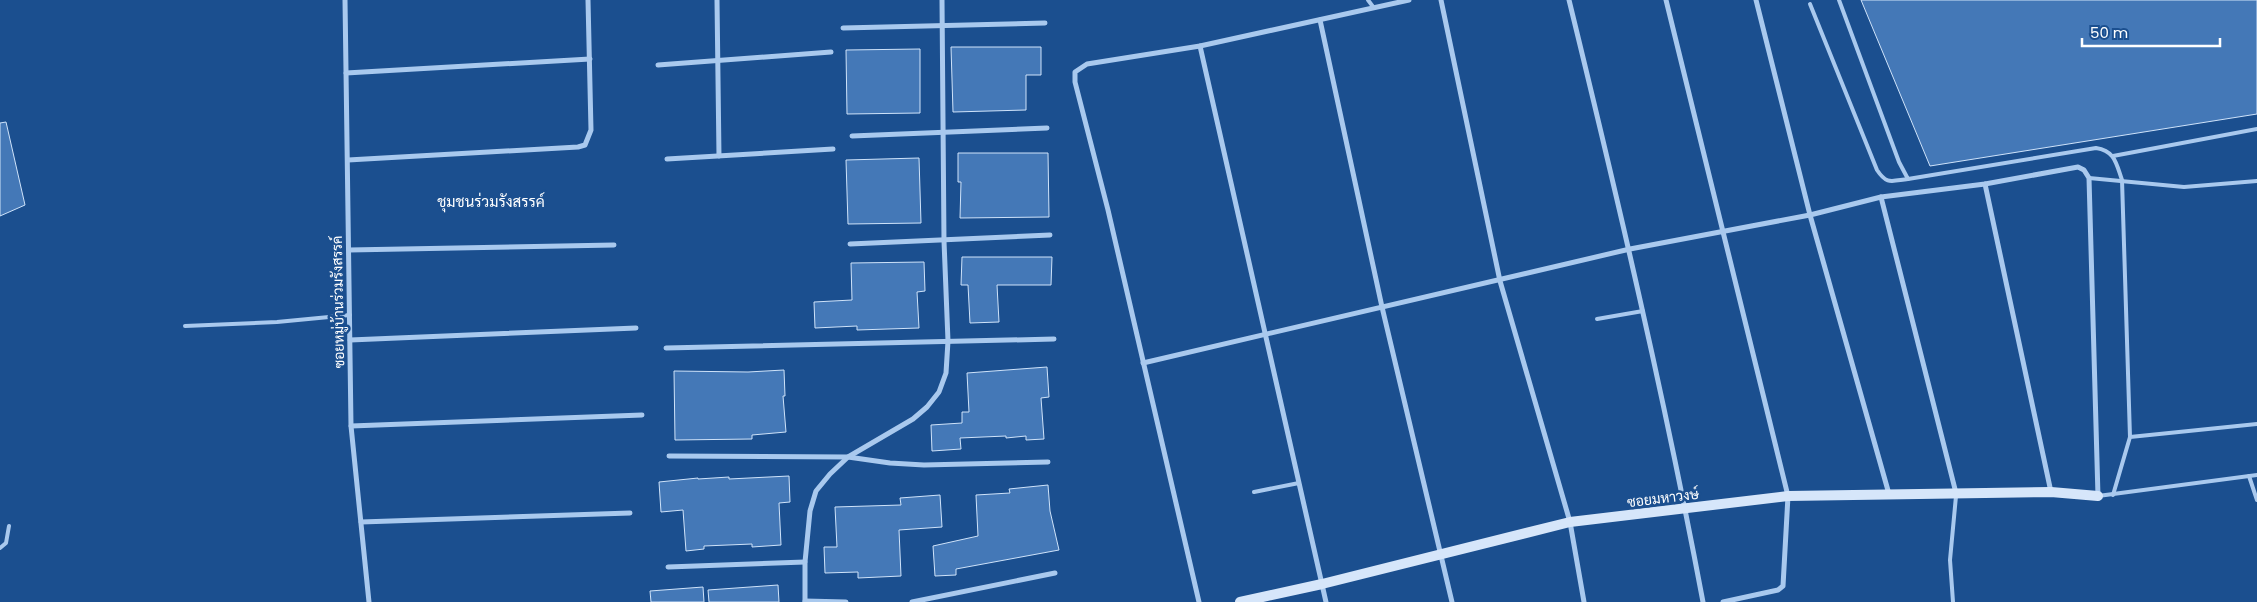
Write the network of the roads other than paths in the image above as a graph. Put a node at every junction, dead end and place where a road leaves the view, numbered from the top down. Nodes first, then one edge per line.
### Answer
1 (345, 0) edge
2 (588, 0) edge
3 (717, 0) edge
4 (942, 0) edge
5 (1368, 0) edge
6 (1409, 0) edge
7 (1441, 0) edge
8 (1569, 0) edge
9 (1666, 0) edge
10 (1756, 0) edge
11 (1839, 0) edge
12 (1810, 4) dead end
13 (1374, 8) junction
14 (1320, 20) junction
15 (1045, 23) dead end
16 (941, 26) junction
17 (843, 28) dead end
18 (1200, 46) junction
19 (831, 52) dead end
20 (590, 59) junction
21 (718, 60) junction
22 (658, 65) dead end
23 (346, 73) junction
24 (1047, 128) dead end
25 (2257, 129) edge
26 (942, 132) junction
27 (852, 136) dead end
28 (833, 149) dead end
29 (719, 156) junction
30 (2113, 156) junction
31 (667, 159) dead end
32 (348, 160) junction
33 (2089, 178) junction
34 (1908, 179) junction
35 (2122, 180) junction
36 (2257, 182) edge
37 (1986, 184) junction
38 (1881, 197) junction
39 (1810, 215) junction
40 (1725, 232) junction
41 (1050, 235) dead end
42 (944, 241) junction
43 (850, 244) dead end
44 (614, 245) dead end
45 (1630, 249) junction
46 (349, 250) junction
47 (1500, 281) junction
48 (1382, 307) junction
49 (1643, 311) junction
50 (350, 315) junction
51 (1597, 319) dead end
52 (186, 326) dead end
53 (636, 328) dead end
54 (1264, 335) junction
55 (1054, 339) dead end
56 (350, 340) junction
57 (948, 341) junction
58 (666, 348) dead end
59 (1143, 363) junction
60 (642, 415) dead end
61 (2257, 424) edge
62 (351, 426) junction
63 (2130, 437) junction
64 (669, 456) dead end
65 (848, 457) junction
66 (1048, 462) dead end
67 (2257, 475) edge
68 (2249, 476) junction
69 (1299, 483) junction
70 (1254, 492) dead end
71 (2051, 492) junction
72 (1956, 493) junction
73 (1889, 494) junction
74 (2113, 495) junction
75 (1788, 496) junction
76 (2098, 496) junction
77 (2257, 500) edge
78 (1686, 509) junction
79 (630, 513) dead end
80 (362, 522) junction
81 (1570, 522) junction
82 (9, 526) dead end
83 (0, 548) edge
84 (1440, 556) junction
85 (805, 562) junction
86 (668, 567) dead end
87 (1055, 573) dead end
88 (1322, 584) junction
89 (805, 601) edge
90 (369, 602) edge
91 (846, 602) edge
92 (912, 602) edge
93 (1199, 602) edge
94 (1240, 602) edge
95 (1326, 602) edge
96 (1452, 602) edge
97 (1584, 602) edge
98 (1703, 602) edge
99 (1723, 602) edge
100 (1953, 602) edge

1 - 23 street, ซอยหมู่บ้านร่วมรังสรรค์
2 - 20 street
3 - 21 street
4 - 16 street
5 - 13 lane
6 - 13 street
7 - 47 street
8 - 45 street
9 - 40 street
10 - 39 street
11 - 34 lane
12 - 34 lane
13 - 14 street
14 - 18 street
14 - 48 street
15 - 16 street
16 - 17 street
16 - 26 street
18 - 54 street
18 - 59 street
19 - 21 street
20 - 23 street
20 - 32 street
21 - 22 street
21 - 29 street
23 - 32 street, ซอยหมู่บ้านร่วมรังสรรค์
24 - 26 street
25 - 30 lane
26 - 27 street
26 - 42 street
28 - 29 street
29 - 31 street
30 - 34 lane
30 - 35 lane
32 - 46 street, ซอยหมู่บ้านร่วมรังสรรค์
33 - 35 lane
33 - 37 street
33 - 76 street
35 - 36 lane
35 - 63 lane
37 - 38 street
37 - 71 street
38 - 39 street
38 - 72 street
39 - 40 street
39 - 73 street
40 - 45 street
40 - 75 street
41 - 42 street
42 - 43 street
42 - 57 street
44 - 46 street
45 - 47 street
45 - 49 street
46 - 50 street, ซอยหมู่บ้านร่วมรังสรรค์
47 - 48 street
47 - 81 street
48 - 54 street
48 - 84 street
49 - 51 lane
49 - 78 street
50 - 52 lane
50 - 56 street, ซอยหมู่บ้านร่วมรังสรรค์
53 - 56 street
54 - 59 street
54 - 69 street
55 - 57 street
56 - 62 street, ซอยหมู่บ้านร่วมรังสรรค์
57 - 58 street
57 - 65 street
59 - 93 street
60 - 62 street
61 - 63 lane
62 - 80 street, ซอยหมู่บ้านร่วมรังสรรค์
63 - 74 lane
64 - 65 street
65 - 66 street
65 - 85 street
67 - 68 lane
68 - 74 lane
68 - 77 lane
69 - 70 lane
69 - 88 street
71 - 72 street, ซอยมหาวงษ์
71 - 76 street, ซอยมหาวงษ์
72 - 73 street, ซอยมหาวงษ์
72 - 100 lane
73 - 75 street, ซอยมหาวงษ์
74 - 76 lane
75 - 78 street, ซอยมหาวงษ์
75 - 99 street
78 - 81 street, ซอยมหาวงษ์
78 - 98 street
79 - 80 street
80 - 90 street, ซอยหมู่บ้านร่วมรังสรรค์
81 - 84 street, ซอยมหาวงษ์
81 - 97 street
82 - 83 lane
84 - 88 street, ซอยมหาวงษ์
84 - 96 street
85 - 86 street
85 - 89 street
87 - 92 street
88 - 94 street, ซอยมหาวงษ์
88 - 95 street
89 - 91 street

